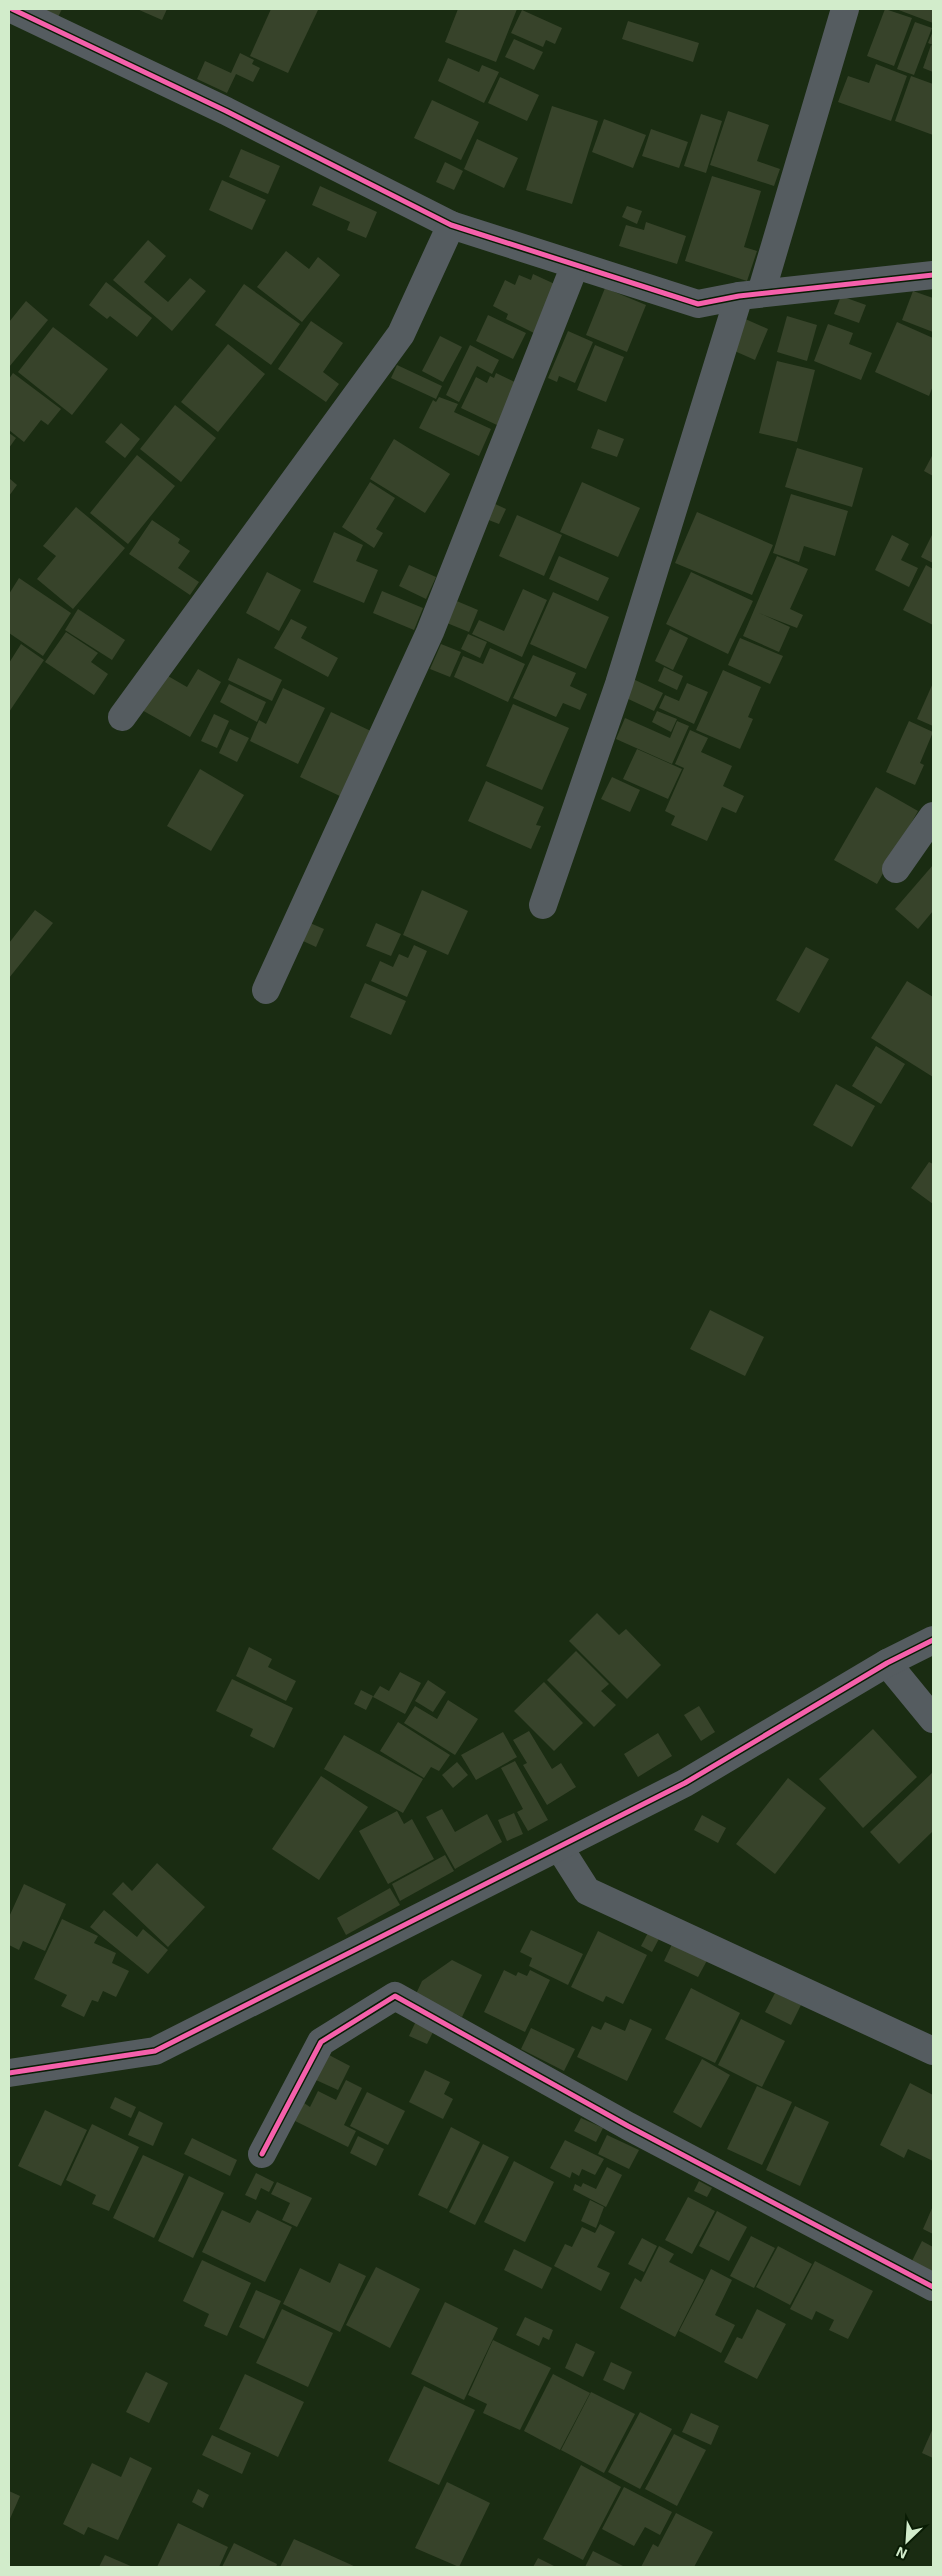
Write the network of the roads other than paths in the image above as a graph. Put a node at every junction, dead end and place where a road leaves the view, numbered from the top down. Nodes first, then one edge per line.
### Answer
1 (12, 9) edge
2 (845, 9) edge
3 (451, 225) junction
4 (575, 265) junction
5 (933, 275) edge
6 (750, 295) junction
7 (122, 717) dead end
8 (933, 816) edge
9 (896, 869) dead end
10 (543, 905) dead end
11 (266, 990) dead end
12 (933, 1640) edge
13 (887, 1663) junction
14 (933, 1720) edge
15 (559, 1847) junction
16 (933, 2051) edge
17 (9, 2073) edge
18 (262, 2154) dead end
19 (933, 2286) edge

1 - 3 street
2 - 6 street
3 - 4 street
3 - 7 street
4 - 6 street
4 - 11 street
5 - 6 street
6 - 10 street
8 - 9 street
12 - 13 street
13 - 14 street
13 - 15 street
15 - 16 street
15 - 17 street
18 - 19 street

